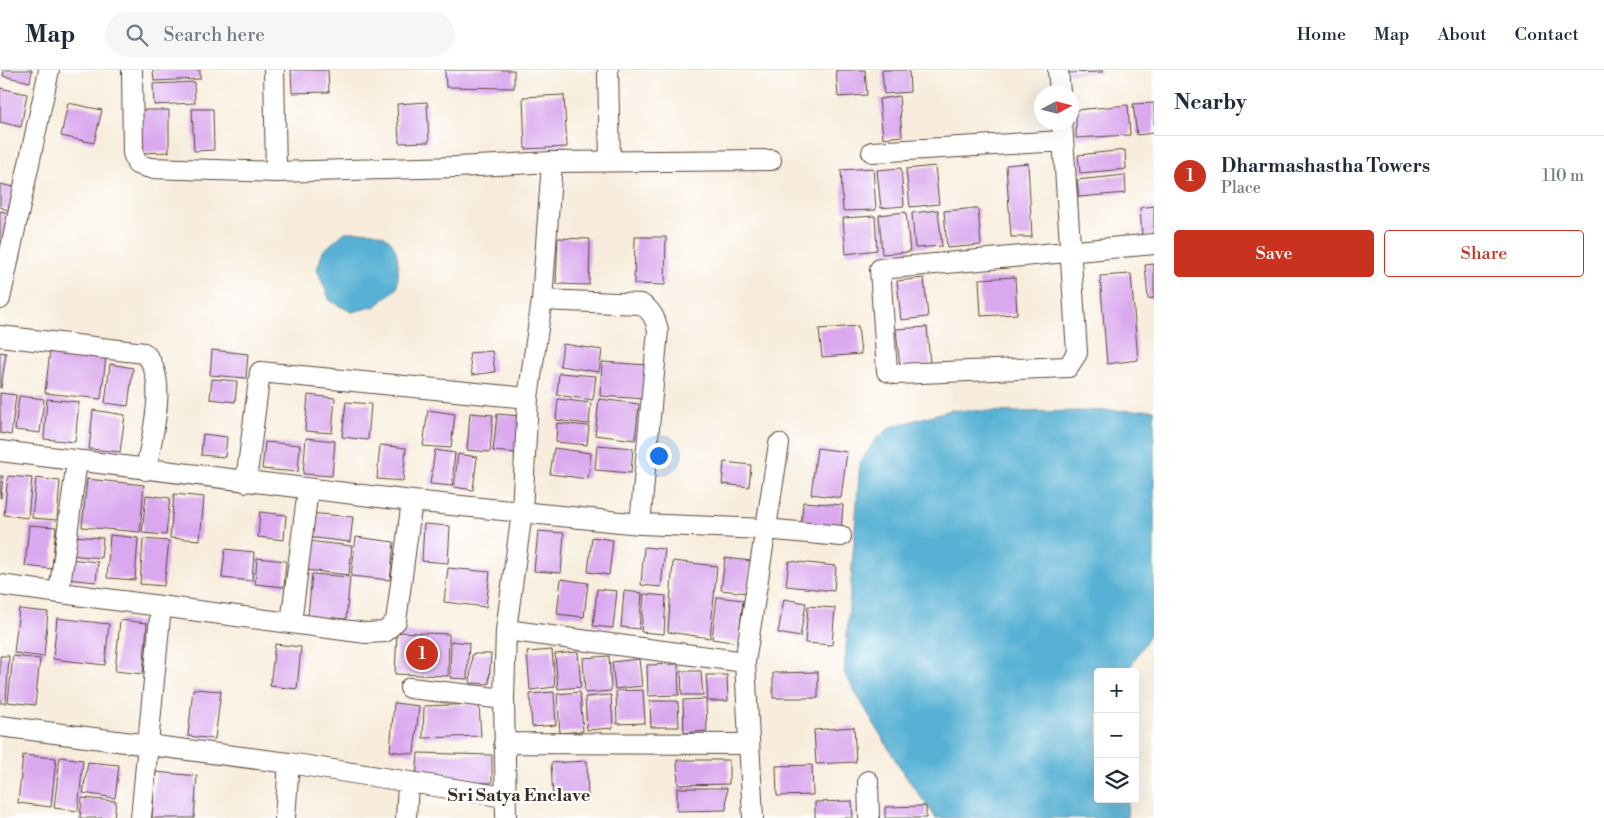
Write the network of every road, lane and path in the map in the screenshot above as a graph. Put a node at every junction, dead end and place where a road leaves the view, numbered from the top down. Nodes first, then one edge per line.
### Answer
1 (49, 70) edge
2 (132, 70) edge
3 (274, 70) edge
4 (608, 70) edge
5 (1058, 70) edge
6 (1059, 85) edge
7 (1062, 132) edge
8 (872, 152) dead end
9 (771, 160) dead end
10 (610, 161) junction
11 (552, 162) junction
12 (276, 172) junction
13 (1154, 244) edge
14 (1070, 251) junction
15 (0, 299) edge
16 (542, 300) junction
17 (0, 336) edge
18 (528, 398) junction
19 (779, 444) dead end
20 (0, 451) edge
21 (77, 462) junction
22 (146, 470) junction
23 (246, 482) junction
24 (308, 489) junction
25 (412, 501) junction
26 (522, 512) junction
27 (640, 524) junction
28 (765, 529) junction
29 (841, 536) dead end
30 (0, 585) edge
31 (59, 593) junction
32 (161, 606) junction
33 (291, 623) junction
34 (506, 630) junction
35 (745, 662) junction
36 (410, 688) dead end
37 (504, 699) junction
38 (0, 726) edge
39 (504, 743) junction
40 (147, 744) junction
41 (749, 744) junction
42 (289, 764) junction
43 (868, 780) dead end
44 (408, 784) junction
45 (505, 797) junction
46 (141, 818) edge
47 (285, 818) edge
48 (406, 818) edge
49 (506, 818) edge
50 (753, 818) edge
51 (869, 818) edge

1 - 15 street
2 - 12 street
3 - 12 street
4 - 10 street
5 - 6 street
7 - 8 street
7 - 14 street
9 - 10 street
10 - 11 street
11 - 12 street
11 - 16 street
13 - 14 street
14 - 14 street
16 - 18 street
16 - 27 street
17 - 22 street
18 - 23 street
18 - 26 street
19 - 28 street
20 - 21 street
21 - 22 street
21 - 31 street
22 - 23 street
23 - 24 street
24 - 25 street
24 - 33 street
25 - 26 street
25 - 33 street
26 - 27 street
26 - 34 street
27 - 28 street
28 - 29 street
28 - 35 street
30 - 31 street
31 - 32 street
32 - 33 street
32 - 40 street
34 - 35 street
34 - 37 street
35 - 41 street
36 - 37 street
37 - 39 street
38 - 40 street
39 - 41 street
39 - 45 street
40 - 42 street
40 - 46 street
41 - 50 street
42 - 44 street
42 - 47 street
43 - 51 street
44 - 45 street
44 - 48 street
45 - 49 street

